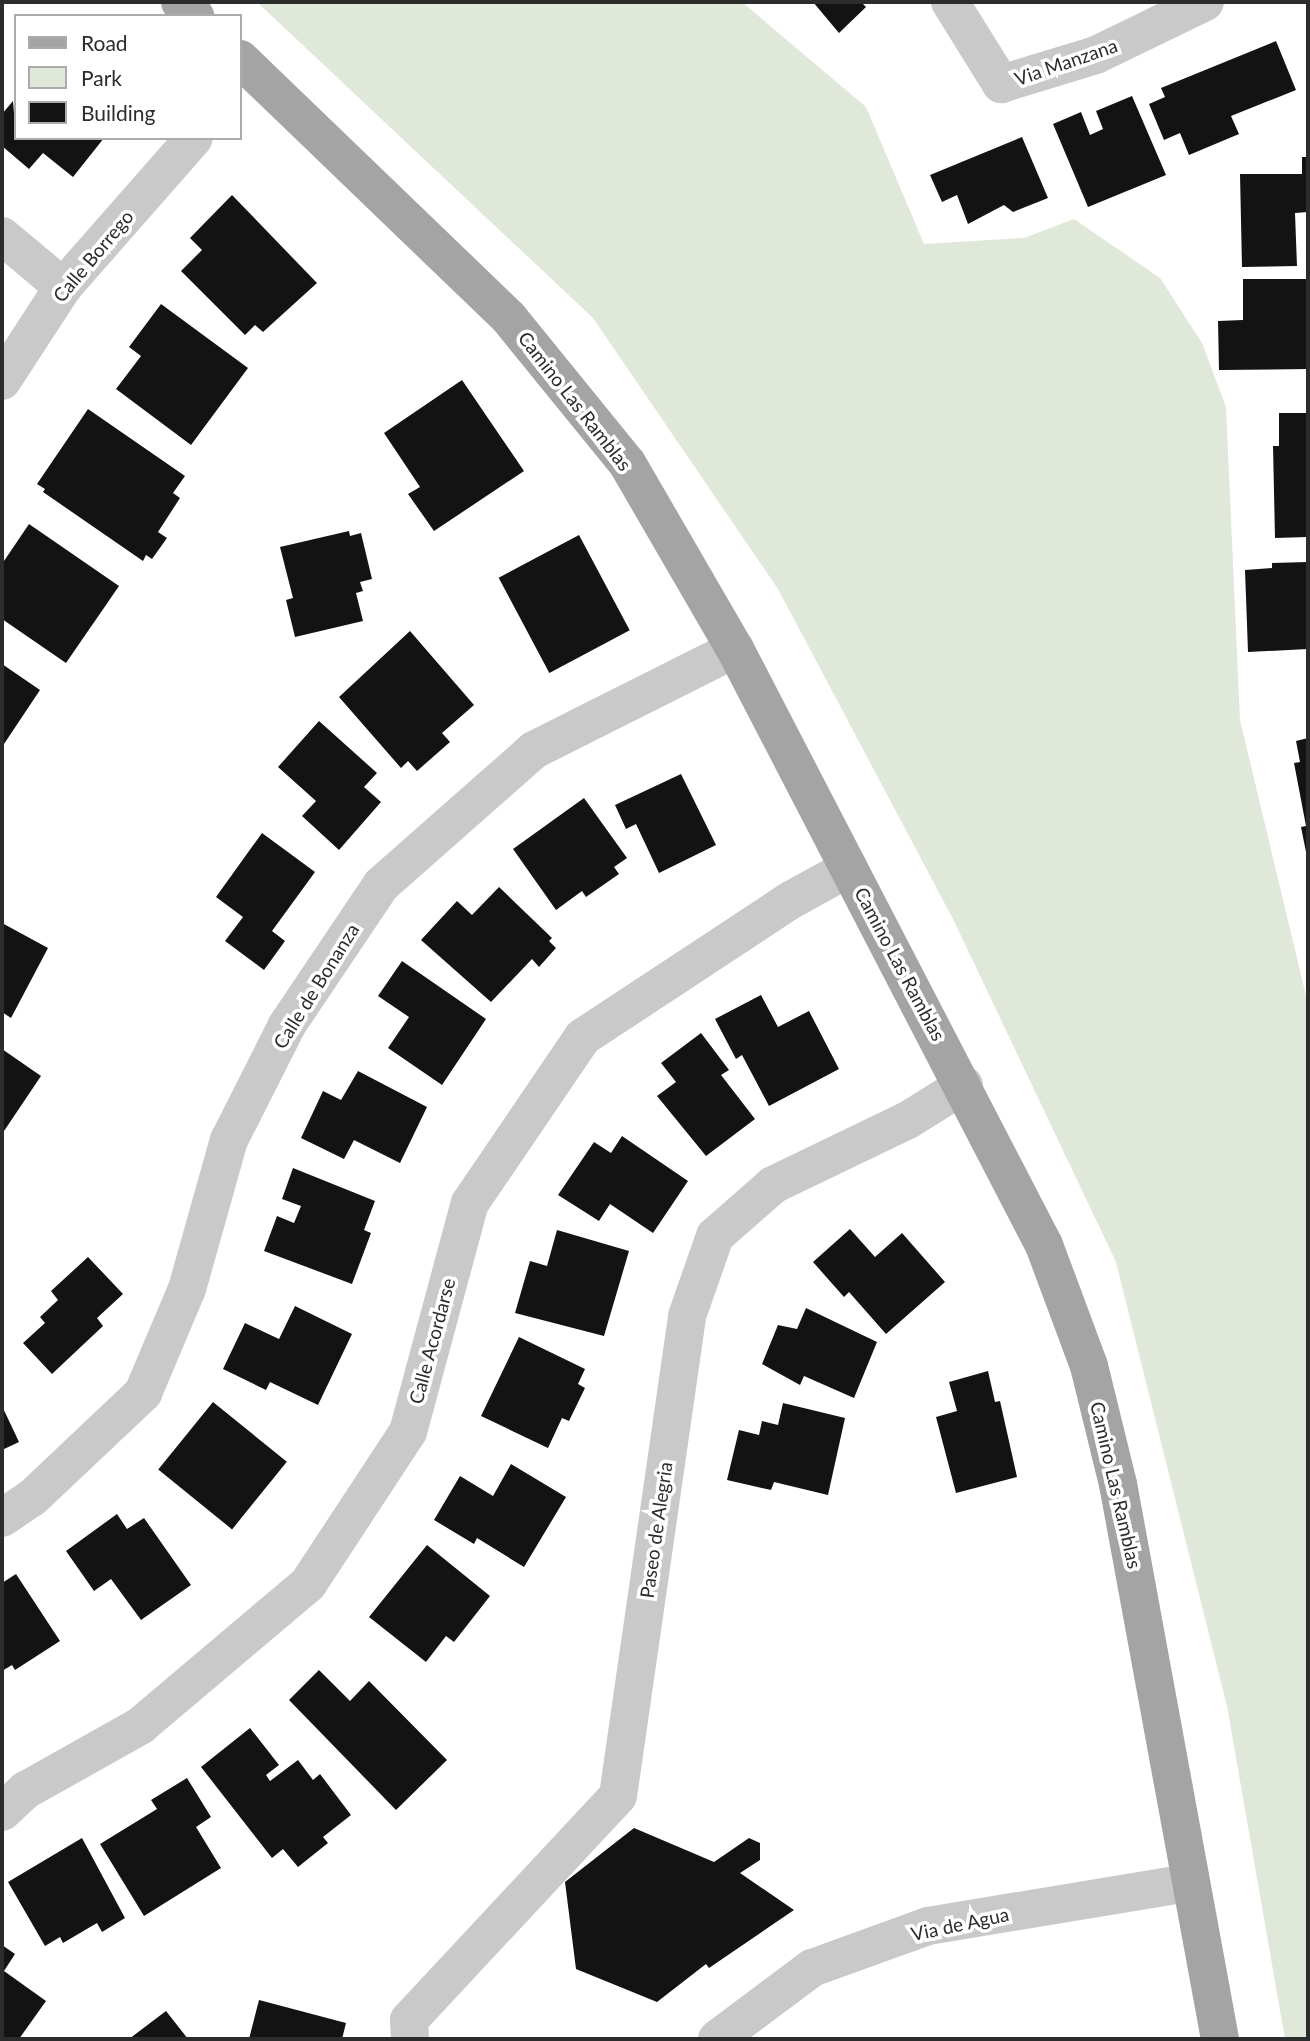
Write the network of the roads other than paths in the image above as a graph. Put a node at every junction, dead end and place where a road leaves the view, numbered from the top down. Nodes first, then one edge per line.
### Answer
1 (180, 2) edge
2 (950, 2) edge
3 (1205, 2) edge
4 (193, 14) edge
5 (244, 70) edge
6 (192, 140) edge
7 (2, 236) edge
8 (63, 287) junction
9 (2, 382) edge
10 (735, 649) junction
11 (849, 868) junction
12 (964, 1085) junction
13 (2, 1518) edge
14 (2, 1812) edge
15 (1188, 1883) junction
16 (410, 2039) edge
17 (717, 2039) edge
18 (1220, 2039) edge

1 - 4 main road
2 - 3 street, Via Manzana
5 - 10 main road, Camino Las Ramblas
6 - 8 street, Calle Borrego
7 - 8 street
8 - 9 street, Calle Borrego
10 - 11 main road, Camino Las Ramblas
10 - 13 street, Calle de Bonanza
11 - 12 main road, Camino Las Ramblas
11 - 14 street, Calle Acordarse
12 - 15 main road, Camino Las Ramblas
12 - 16 street, Paseo de Alegria
15 - 17 street, Via de Agua
15 - 18 main road, Camino Las Ramblas

